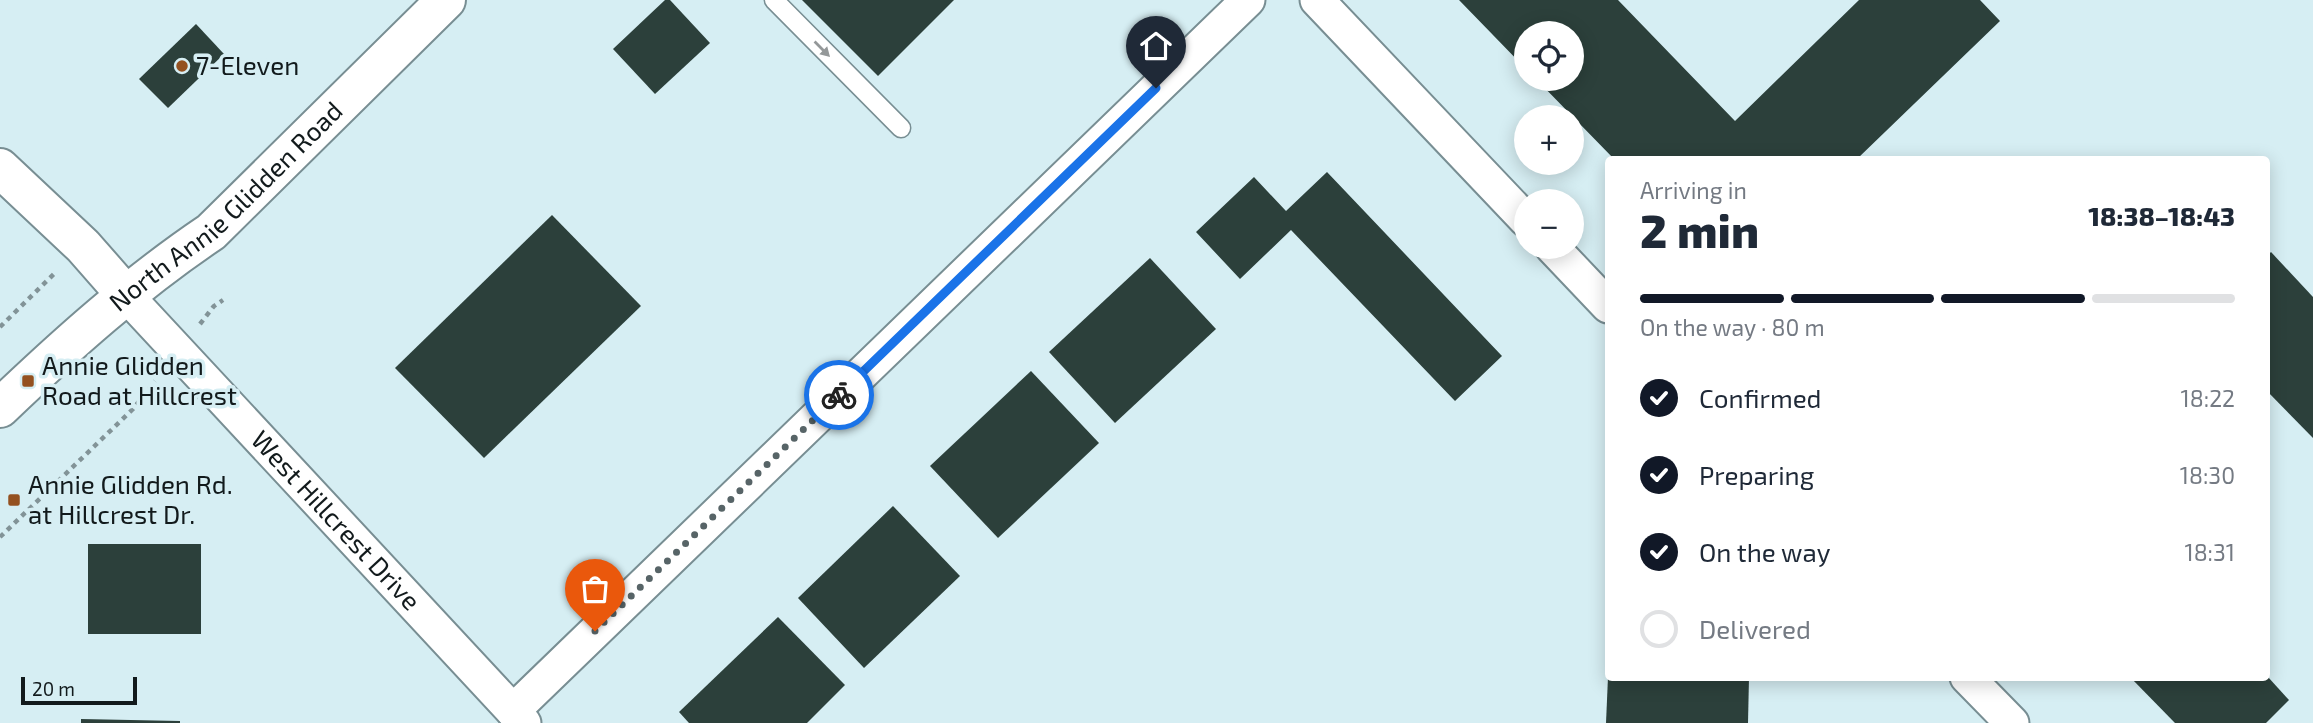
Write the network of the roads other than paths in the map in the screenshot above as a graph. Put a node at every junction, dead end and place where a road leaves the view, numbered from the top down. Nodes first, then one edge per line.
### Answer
1 (446, 0) edge
2 (774, 0) edge
3 (1248, 0) edge
4 (1317, 0) edge
5 (901, 128) dead end
6 (0, 169) edge
7 (1514, 207) edge
8 (1563, 259) edge
9 (126, 295) junction
10 (1605, 303) edge
11 (0, 408) edge
12 (1971, 681) edge
13 (518, 717) edge
14 (2011, 723) edge

1 - 9 main road, North Annie Glidden Road
2 -> 5 lane
3 - 13 street
4 - 7 street
6 - 9 main road, West Hillcrest Drive
8 - 10 street
9 - 11 main road, North Annie Glidden Road
9 - 13 street, West Hillcrest Drive
12 - 14 street

